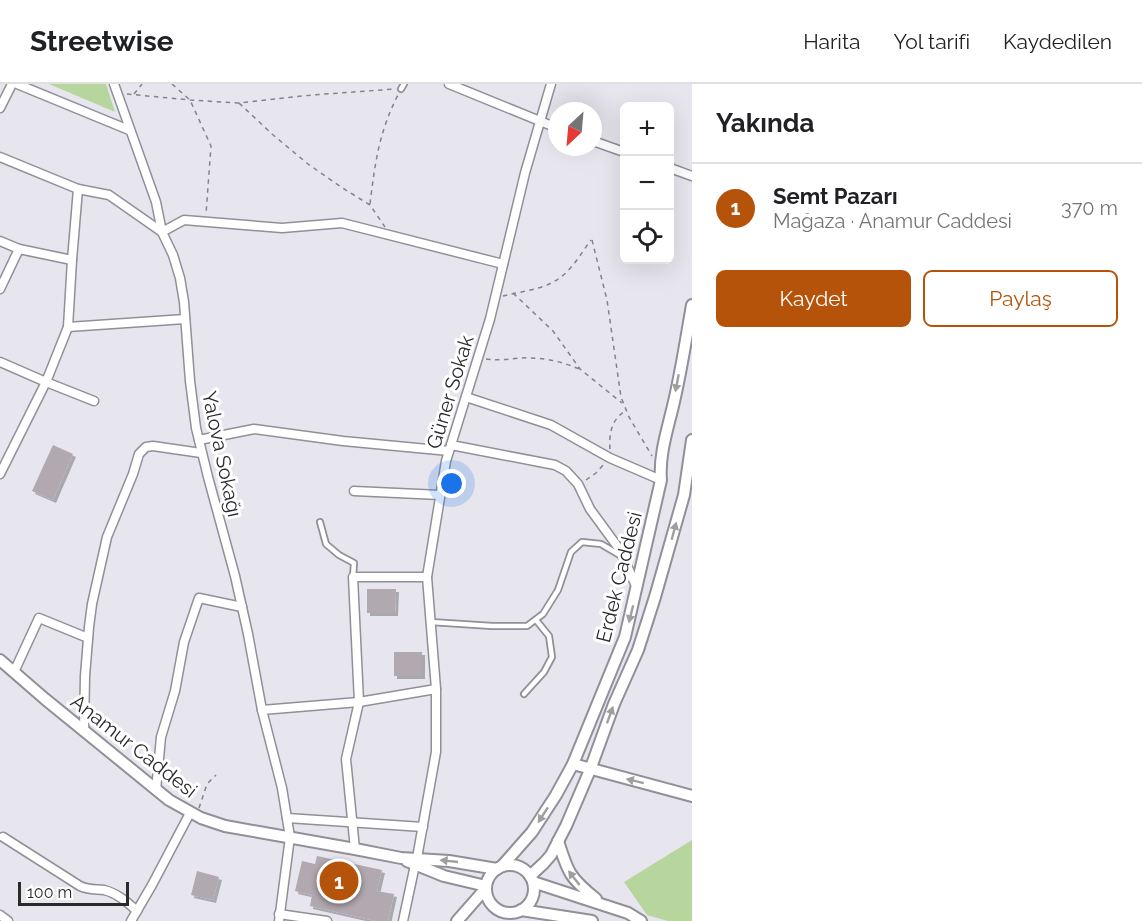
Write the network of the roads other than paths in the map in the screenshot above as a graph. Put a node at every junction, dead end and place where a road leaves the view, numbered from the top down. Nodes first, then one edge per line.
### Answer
1 (12, 84) edge
2 (17, 84) edge
3 (114, 84) edge
4 (449, 84) edge
5 (551, 84) edge
6 (0, 108) edge
7 (540, 121) junction
8 (548, 124) edge
9 (129, 130) junction
10 (602, 144) edge
11 (620, 151) edge
12 (0, 157) edge
13 (674, 170) edge
14 (692, 176) edge
15 (78, 189) junction
16 (162, 232) junction
17 (0, 240) edge
18 (19, 249) junction
19 (72, 260) junction
20 (503, 264) junction
21 (0, 289) edge
22 (692, 305) edge
23 (185, 319) junction
24 (68, 327) junction
25 (0, 362) edge
26 (46, 382) junction
27 (466, 398) junction
28 (94, 401) dead end
29 (199, 440) junction
30 (692, 440) edge
31 (450, 448) junction
32 (201, 453) junction
33 (0, 474) edge
34 (661, 480) junction
35 (354, 491) dead end
36 (440, 495) junction
37 (320, 522) dead end
38 (625, 559) junction
39 (353, 577) junction
40 (427, 577) junction
41 (637, 588) junction
42 (242, 607) junction
43 (536, 620) junction
44 (430, 622) junction
45 (88, 638) junction
46 (0, 660) edge
47 (14, 672) junction
48 (436, 689) junction
49 (524, 694) dead end
50 (359, 702) junction
51 (262, 710) junction
52 (84, 731) junction
53 (573, 764) junction
54 (590, 770) junction
55 (156, 790) junction
56 (692, 796) edge
57 (193, 814) junction
58 (287, 818) junction
59 (352, 822) junction
60 (423, 827) junction
61 (3, 837) dead end
62 (290, 837) junction
63 (558, 841) junction
64 (355, 849) junction
65 (416, 862) junction
66 (500, 868) junction
67 (532, 879) junction
68 (486, 887) junction
69 (604, 905) junction
70 (137, 911) junction
71 (516, 912) junction
72 (0, 915) edge
73 (279, 918) edge
74 (8, 921) edge
75 (131, 921) edge
76 (327, 921) edge
77 (403, 921) edge
78 (456, 921) edge
79 (500, 921) edge
80 (592, 921) edge
81 (641, 921) edge

1 - 6 street
2 - 9 street
3 - 9 street, Yalova Sokağı
4 - 7 street
5 - 7 street, Güner Sokak
7 - 8 street
7 - 20 street, Güner Sokak
9 - 16 street, Yalova Sokağı
10 - 11 street
12 - 15 street
13 - 14 street
15 - 16 street
15 - 19 street
16 - 20 street
16 - 23 street, Yalova Sokağı
17 - 18 street
18 - 19 street
18 - 21 street
19 - 24 street
20 - 27 street, Güner Sokak
22 -> 34 street, Erdek Caddesi
23 - 24 street
23 - 29 street, Yalova Sokağı
24 - 26 street
25 - 26 street
26 - 28 street
26 - 33 street
27 - 31 street, Güner Sokak
27 - 34 street
29 - 31 street
29 - 32 street, Yalova Sokağı
54 -> 30 street, Erdek Caddesi
31 - 36 street, Güner Sokak
31 - 38 street
32 - 42 street, Yalova Sokağı
32 - 45 street
34 - 41 street, Erdek Caddesi
35 - 36 street
36 - 40 street, Güner Sokak
37 - 39 lane
38 - 41 street
38 - 43 lane
39 - 40 street
39 - 50 street
40 - 44 street, Güner Sokak
41 -> 53 street, Erdek Caddesi
42 - 51 street, Yalova Sokağı
42 - 55 street
43 - 44 lane
43 - 49 lane
44 - 48 street, Güner Sokak
45 - 47 street
45 - 52 street
46 - 47 street, Anamur Caddesi
47 - 52 street, Anamur Caddesi
48 - 50 street
48 - 60 street, Güner Sokak
50 - 51 street
50 - 59 street
51 - 58 street, Yalova Sokağı
52 - 55 street, Anamur Caddesi
53 - 54 street
53 -> 66 street, Erdek Caddesi
56 -> 54 street
54 - 63 street, Erdek Caddesi
55 - 57 street, Anamur Caddesi
57 - 62 street, Anamur Caddesi
57 - 70 street
58 - 59 street
58 - 62 street, Yalova Sokağı
59 - 60 street
59 - 64 street
60 - 65 street, Güner Sokak
61 - 70 street
62 - 64 street, Anamur Caddesi
62 - 73 street, Yalova Sokağı
63 - 67 street, Erdek Caddesi
69 -> 63 street
64 - 65 street, Anamur Caddesi
66 -> 65 street
65 - 68 street
65 - 77 street, Güner Sokak
66 - 67 street
66 - 68 street
67 - 69 street
67 - 71 street
68 - 71 street
68 - 78 street
69 - 81 street
70 - 75 street
71 - 79 street
71 - 80 street
72 - 74 street
73 - 76 street

